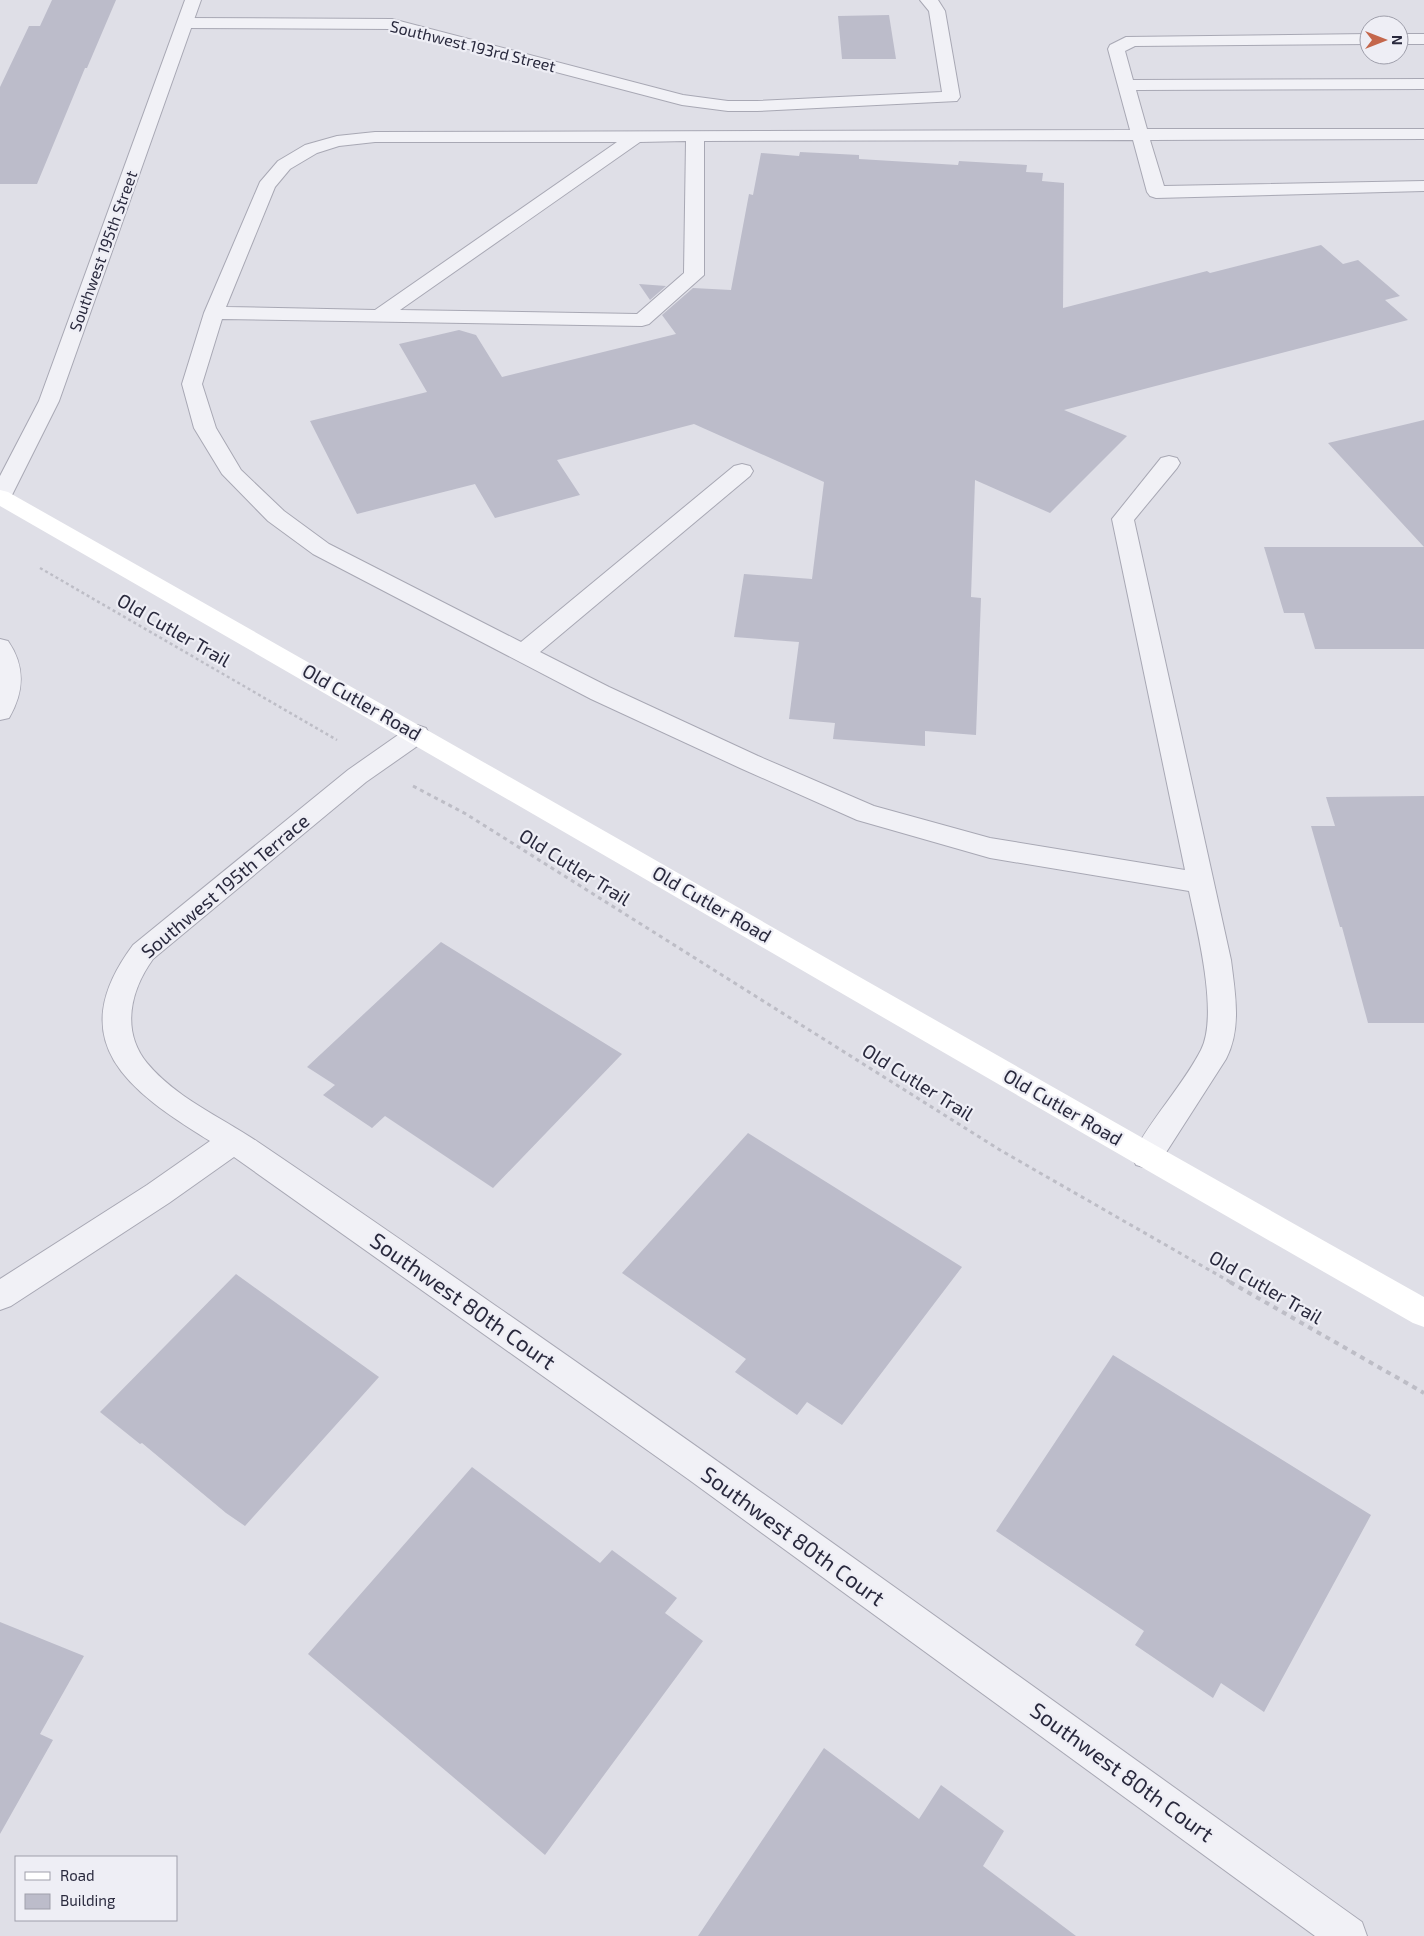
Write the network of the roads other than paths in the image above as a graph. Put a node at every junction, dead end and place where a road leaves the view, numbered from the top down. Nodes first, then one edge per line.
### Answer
1 (193, 0) edge
2 (928, 0) edge
3 (185, 23) junction
4 (1359, 39) edge
5 (1409, 39) edge
6 (1424, 39) edge
7 (1424, 84) edge
8 (1126, 85) junction
9 (1424, 134) edge
10 (1140, 136) junction
11 (635, 137) junction
12 (695, 137) junction
13 (1424, 186) edge
14 (214, 313) junction
15 (379, 316) junction
16 (1169, 463) dead end
17 (742, 471) dead end
18 (0, 497) edge
19 (0, 647) edge
20 (523, 654) junction
21 (0, 712) edge
22 (418, 734) junction
23 (1201, 883) junction
24 (234, 1141) junction
25 (1148, 1156) junction
26 (0, 1296) edge
27 (1424, 1313) edge
28 (1348, 1936) edge

1 - 3 street, Southwest 195th Street
2 - 3 street, Southwest 193rd Street
3 - 18 street, Southwest 195th Street
4 - 8 street
5 - 6 street
7 - 8 street
8 - 10 street
9 - 10 street
10 - 12 street
10 - 13 street
11 - 12 street
11 - 14 street
11 - 15 street
12 - 15 street
14 - 15 street
14 - 20 street
16 - 23 street
17 - 20 street
18 - 22 main road, Old Cutler Road
19 - 21 street
20 - 23 street
22 - 24 street, Southwest 195th Terrace
22 - 25 main road, Old Cutler Road
23 - 25 street
24 - 26 street
24 - 28 street, Southwest 80th Court
25 - 27 main road, Old Cutler Road

